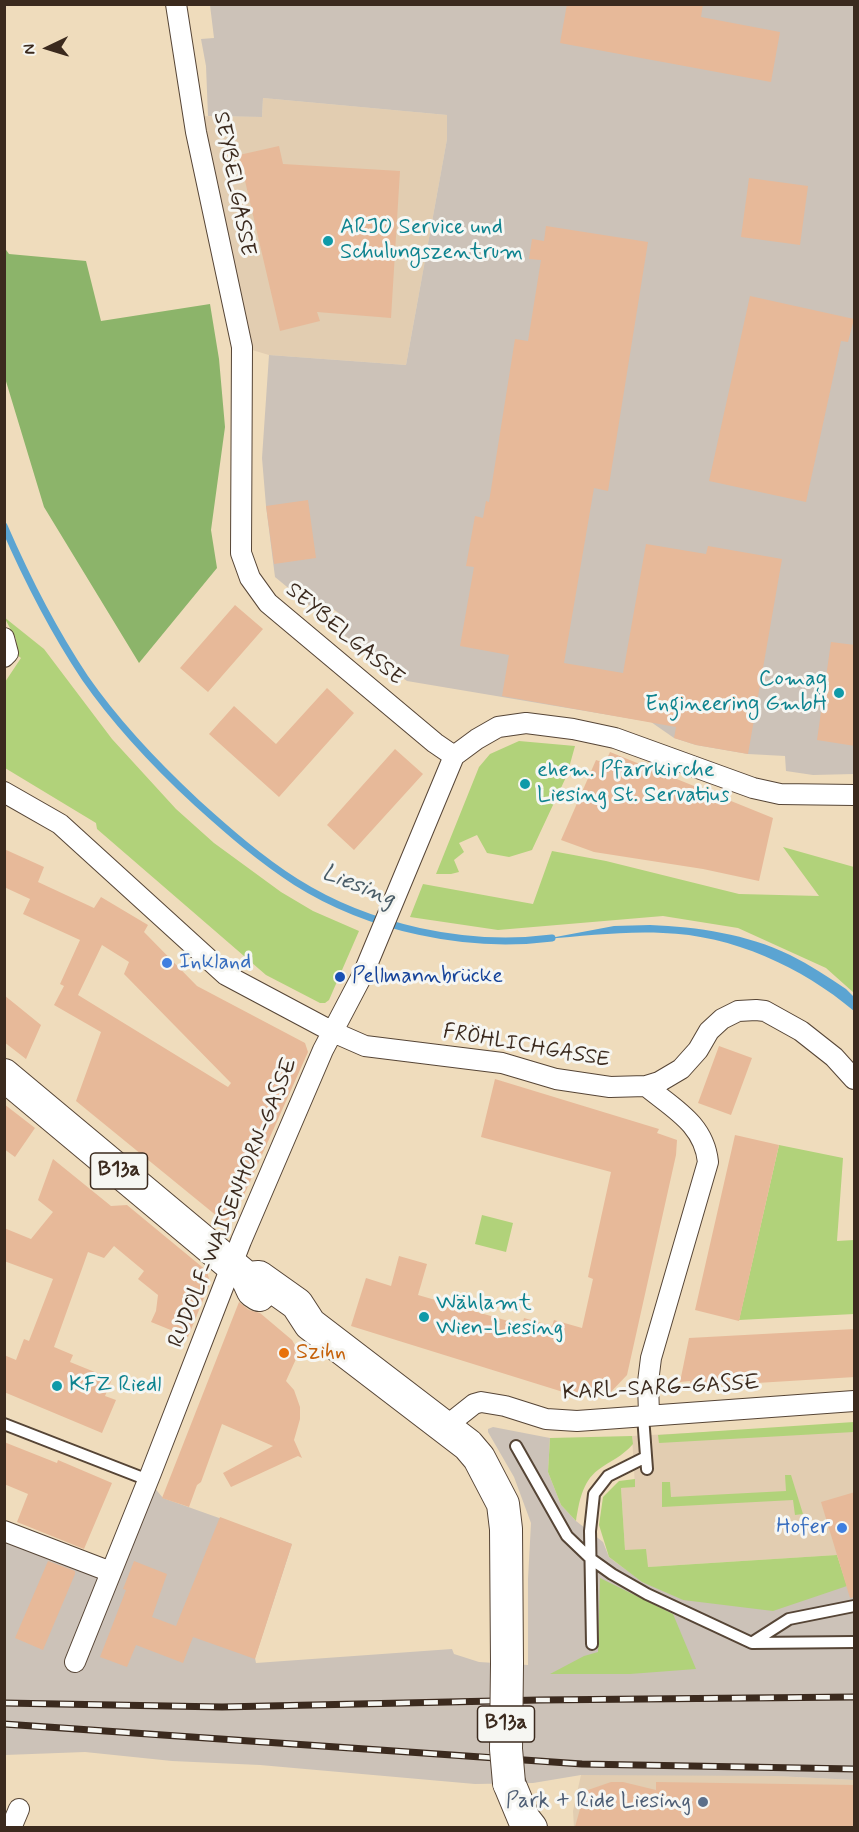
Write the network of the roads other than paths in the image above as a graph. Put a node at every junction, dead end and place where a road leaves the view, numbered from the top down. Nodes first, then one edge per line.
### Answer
1 (176, 4) edge
2 (4, 638) edge
3 (4, 657) edge
4 (454, 756) junction
5 (4, 792) edge
6 (855, 795) edge
7 (333, 1032) junction
8 (4, 1075) edge
9 (855, 1079) edge
10 (646, 1086) junction
11 (240, 1272) junction
12 (855, 1401) edge
13 (646, 1416) junction
14 (4, 1424) edge
15 (445, 1427) junction
16 (516, 1446) dead end
17 (646, 1457) junction
18 (647, 1469) dead end
19 (148, 1480) junction
20 (4, 1531) edge
21 (591, 1559) junction
22 (111, 1572) junction
23 (855, 1606) edge
24 (855, 1642) edge
25 (752, 1643) junction
26 (592, 1644) dead end
27 (75, 1662) dead end
28 (19, 1809) dead end
29 (11, 1827) edge
30 (531, 1827) edge

1 - 4 street, SEYBELGASSE
2 - 3 street
4 - 6 street
4 - 7 street, RUDOLF-WAISENHORN-GASSE
5 - 7 street, FRÖHLICHGASSE
7 - 10 street, FRÖHLICHGASSE
7 - 11 street, RUDOLF-WAISENHORN-GASSE
8 - 11 main road, B13a
9 - 10 street, FRÖHLICHGASSE
10 - 13 street
11 - 15 main road, B13a
11 - 19 street, RUDOLF-WAISENHORN-GASSE
12 - 13 street, KARL-SARG-GASSE
13 - 15 street, KARL-SARG-GASSE
13 - 17 lane
14 - 19 lane
15 - 30 main road, B13a, bridge
16 - 21 lane
17 - 18 lane
17 - 21 lane
19 - 22 street, RUDOLF-WAISENHORN-GASSE
20 - 22 street
21 - 25 lane
21 - 26 lane
22 - 27 street, RUDOLF-WAISENHORN-GASSE
23 - 25 lane
24 - 25 lane
28 - 29 street

